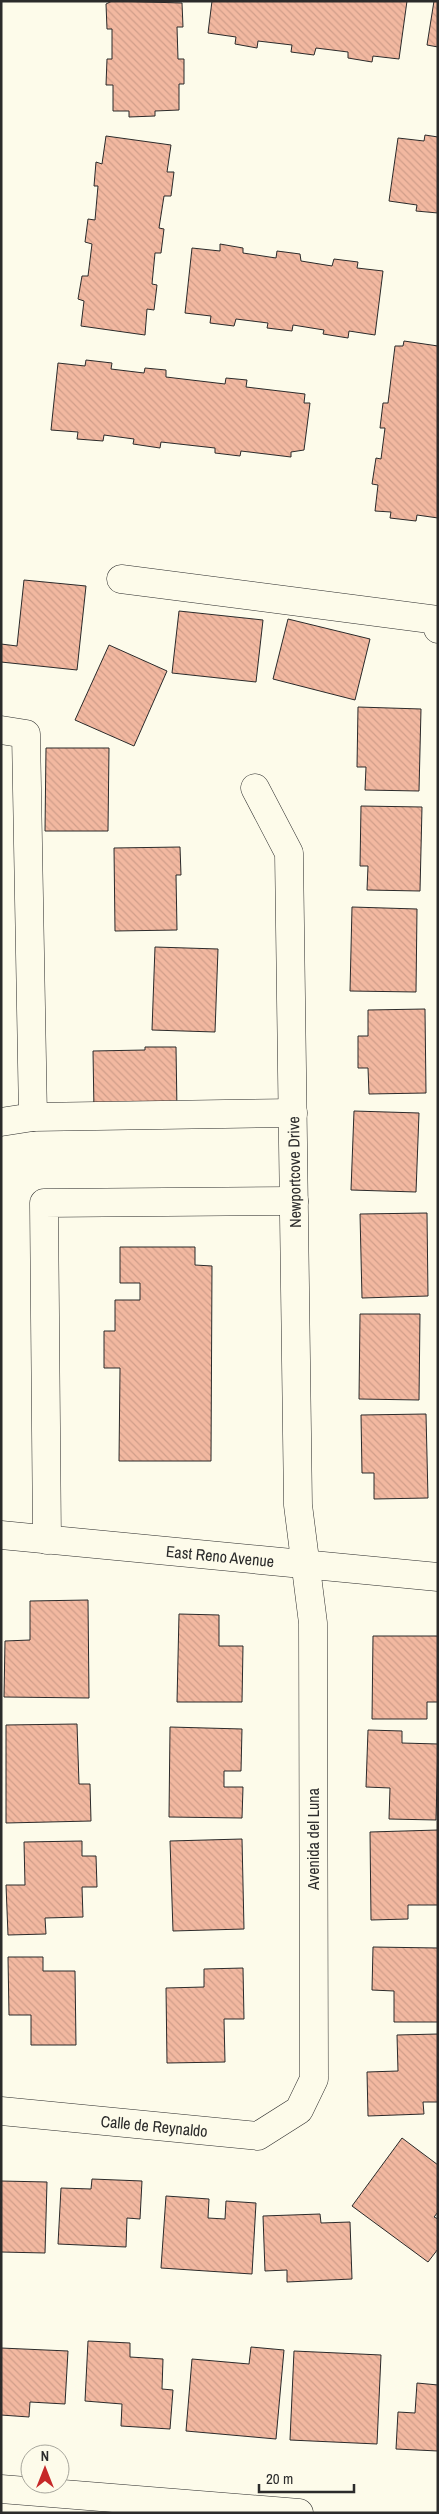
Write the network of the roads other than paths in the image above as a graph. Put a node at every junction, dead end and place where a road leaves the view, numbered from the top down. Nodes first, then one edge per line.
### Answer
1 (121, 579) dead end
2 (438, 629) edge
3 (1, 730) edge
4 (255, 788) dead end
5 (293, 1113) junction
6 (33, 1116) junction
7 (1, 1122) edge
8 (294, 1201) junction
9 (1, 1535) edge
10 (47, 1540) junction
11 (305, 1565) junction
12 (438, 1577) edge
13 (299, 2110) joint
14 (1, 2111) edge
15 (1, 2489) edge
16 (203, 2509) edge
17 (299, 2513) edge

1 - 2 street
3 - 6 street
4 - 5 street, Newportcove Drive
5 - 6 street
5 - 8 street, Newportcove Drive
6 - 7 street
8 - 10 street
8 - 11 street, Newportcove Drive
9 - 10 street, East Reno Avenue
10 - 11 street, East Reno Avenue
11 - 12 street, East Reno Avenue
11 - 13 street, Avenida del Luna
13 - 14 street, Calle de Reynaldo
15 - 16 street
16 - 17 street

